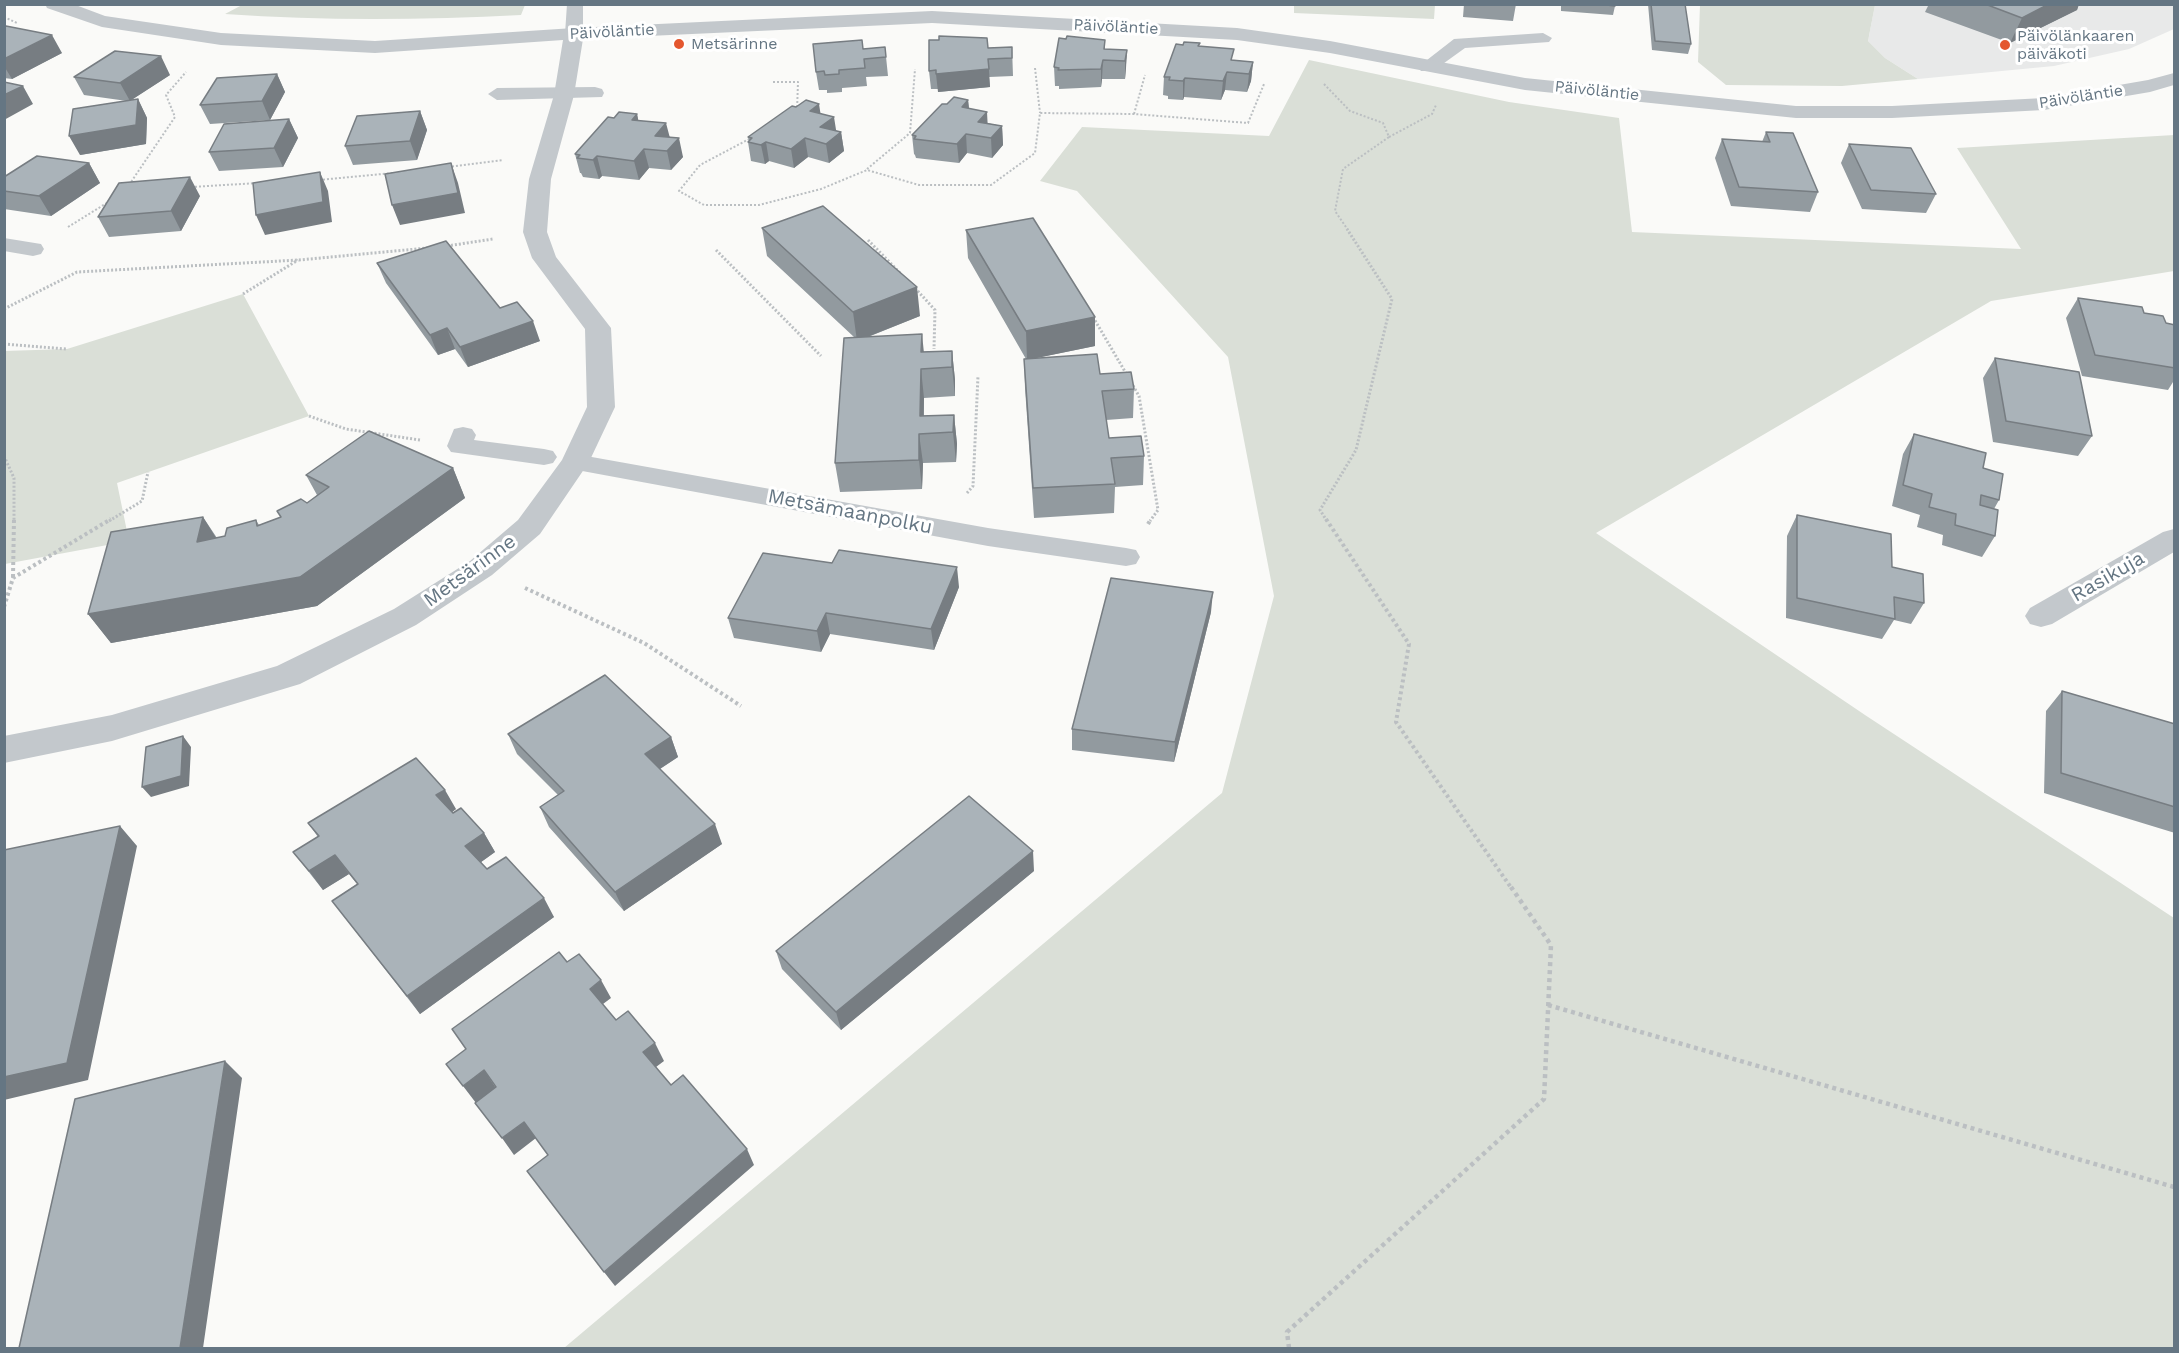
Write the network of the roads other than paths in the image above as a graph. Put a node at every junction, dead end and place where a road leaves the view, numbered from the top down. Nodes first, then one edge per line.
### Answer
1 (54, 4) edge
2 (575, 4) edge
3 (574, 34) junction
4 (1543, 38) dead end
5 (1427, 67) junction
6 (2175, 79) edge
7 (2150, 86) junction
8 (595, 93) dead end
9 (497, 94) dead end
10 (564, 94) junction
11 (2175, 101) edge
12 (4, 243) edge
13 (33, 249) road end
14 (461, 441) road end
15 (544, 457) dead end
16 (575, 462) junction
17 (2175, 539) edge
18 (1126, 557) road end
19 (2041, 616) dead end
20 (4, 750) edge

1 - 3 street, Päivöläntie
2 - 3 lane
3 - 5 street, Päivöläntie
3 - 10 street, Metsärinne
4 - 5 lane
5 - 7 street, Päivöläntie
6 - 7 street, Päivöläntie
7 - 11 street
8 - 10 lane
9 - 10 lane
10 - 16 street, Metsärinne
12 - 13 lane
14 - 15 lane
16 - 18 lane, Metsämaanpolku
16 - 20 street, Metsärinne
17 - 19 street, Rasikuja

